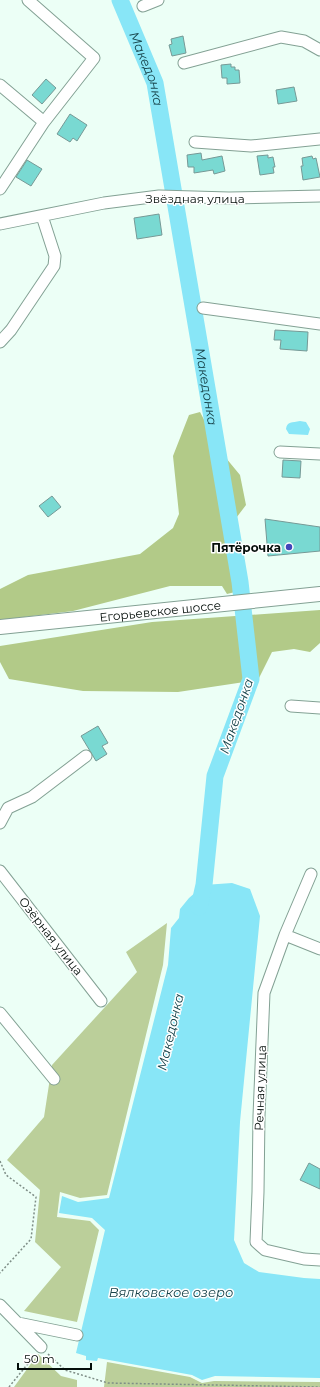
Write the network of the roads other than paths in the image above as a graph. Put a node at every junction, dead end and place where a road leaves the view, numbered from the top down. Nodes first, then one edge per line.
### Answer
1 (28, 0) edge
2 (158, 0) edge
3 (144, 6) dead end
4 (320, 50) edge
5 (184, 63) dead end
6 (0, 85) edge
7 (44, 122) junction
8 (320, 139) edge
9 (195, 142) dead end
10 (0, 188) edge
11 (320, 196) edge
12 (42, 216) junction
13 (0, 224) edge
14 (203, 308) dead end
15 (320, 324) edge
16 (0, 342) edge
17 (280, 452) dead end
18 (320, 454) edge
19 (320, 594) edge
20 (0, 627) edge
21 (291, 706) dead end
22 (320, 708) edge
23 (86, 756) dead end
24 (0, 823) edge
25 (0, 871) edge
26 (311, 874) dead end
27 (285, 935) junction
28 (320, 949) edge
29 (101, 1001) dead end
30 (0, 1013) edge
31 (54, 1079) dead end
32 (320, 1260) edge
33 (0, 1305) edge
34 (18, 1323) junction
35 (77, 1334) dead end
36 (40, 1348) road end

1 - 7 street
2 - 3 street
4 - 5 street
6 - 7 street
7 - 10 street
8 - 9 street
11 - 12 street, Звёздная улица
12 - 13 street, Звёздная улица
12 - 16 street
14 - 15 street
17 - 18 street
19 - 20 main road, Егорьевское шоссе
21 - 22 street
23 - 24 street
25 - 29 street, Озёрная улица
26 - 27 street, Речная улица
27 - 28 street
27 - 32 street, Речная улица
30 - 31 street
33 - 34 street
34 - 35 street
34 - 36 street

